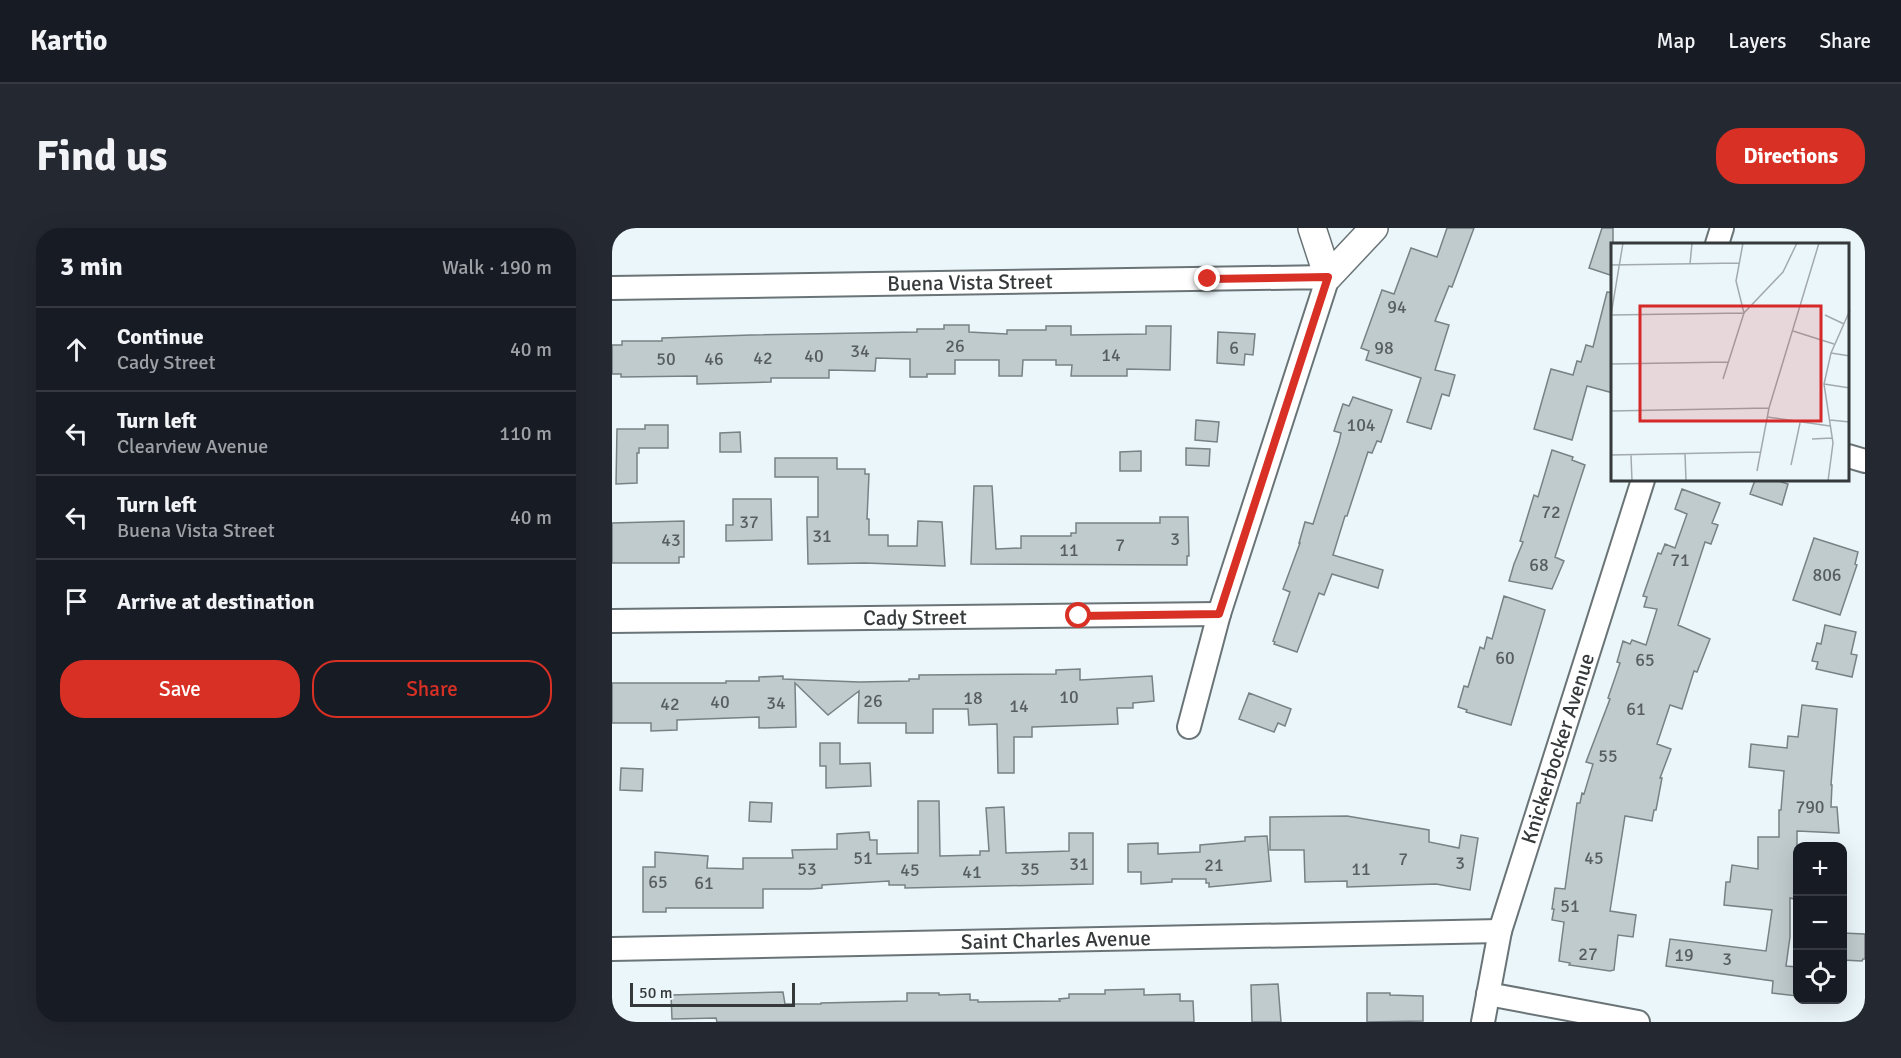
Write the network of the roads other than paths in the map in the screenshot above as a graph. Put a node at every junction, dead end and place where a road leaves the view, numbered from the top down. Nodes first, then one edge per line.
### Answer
1 (1312, 228) edge
2 (1374, 228) edge
3 (1722, 228) edge
4 (1717, 243) edge
5 (1328, 277) junction
6 (612, 288) edge
7 (1850, 457) edge
8 (1865, 461) edge
9 (1642, 482) edge
10 (1219, 614) junction
11 (612, 621) edge
12 (1189, 727) dead end
13 (1500, 932) junction
14 (612, 949) edge
15 (1488, 994) junction
16 (1483, 1022) edge
17 (1638, 1022) edge

1 - 5 street
2 - 5 street
3 - 4 street
5 - 6 street, Buena Vista Street
5 - 10 street
7 - 8 street
9 - 13 street, Knickerbocker Avenue
10 - 11 street, Cady Street
10 - 12 street
13 - 14 street, Saint Charles Avenue
13 - 15 street, Knickerbocker Avenue
15 - 16 street, Knickerbocker Avenue
15 - 17 street

